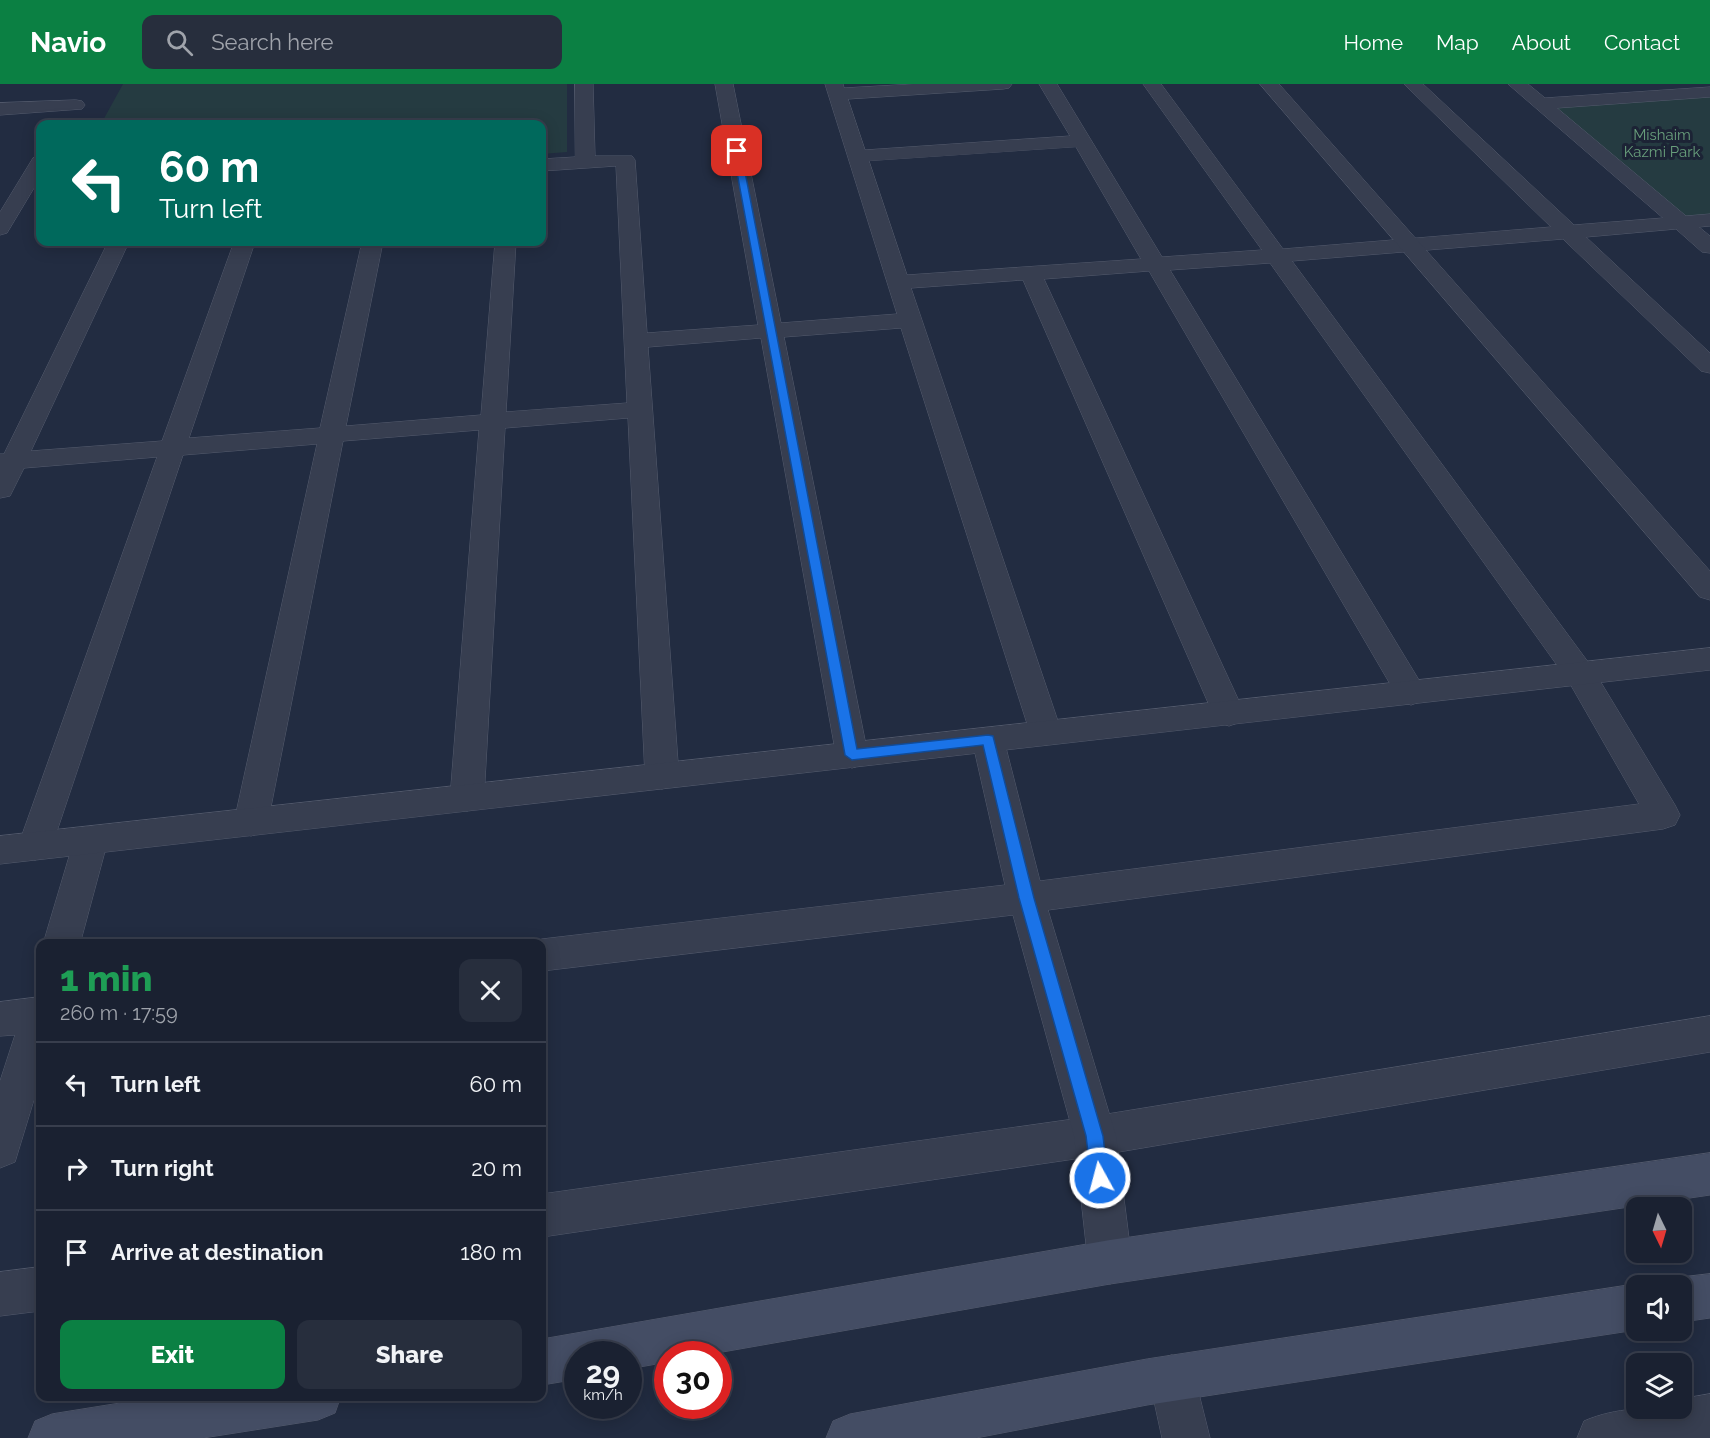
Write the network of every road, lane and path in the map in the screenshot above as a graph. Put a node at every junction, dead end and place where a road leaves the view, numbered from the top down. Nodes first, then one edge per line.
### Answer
1 (584, 84) edge
2 (724, 84) edge
3 (1003, 84) edge
4 (1048, 84) edge
5 (1152, 84) edge
6 (1269, 84) edge
7 (1413, 84) edge
8 (1517, 84) edge
9 (939, 86) edge
10 (835, 89) edge
11 (1710, 92) edge
12 (1541, 104) junction
13 (0, 110) edge
14 (66, 120) edge
15 (1082, 141) junction
16 (857, 156) junction
17 (585, 162) junction
18 (546, 165) edge
19 (36, 169) edge
20 (36, 198) edge
21 (18, 199) junction
22 (1710, 220) edge
23 (1681, 223) junction
24 (0, 229) edge
25 (1568, 231) junction
26 (1408, 243) junction
27 (116, 246) edge
28 (243, 246) edge
29 (371, 246) edge
30 (506, 246) edge
31 (1710, 247) edge
32 (1276, 256) junction
33 (1155, 262) junction
34 (1031, 274) junction
35 (898, 282) junction
36 (911, 320) junction
37 (771, 330) junction
38 (636, 341) junction
39 (1710, 366) edge
40 (640, 409) junction
41 (493, 421) junction
42 (332, 434) junction
43 (172, 448) junction
44 (7, 462) edge
45 (0, 490) edge
46 (1710, 590) edge
47 (1710, 660) edge
48 (1580, 674) junction
49 (1411, 693) junction
50 (1229, 714) junction
51 (1046, 733) junction
52 (988, 740) junction
53 (852, 755) junction
54 (662, 776) junction
55 (467, 798) junction
56 (251, 822) junction
57 (91, 840) junction
58 (35, 846) junction
59 (0, 850) edge
60 (1026, 898) junction
61 (62, 939) edge
62 (546, 955) edge
63 (36, 1015) edge
64 (0, 1019) edge
65 (36, 1028) edge
66 (1710, 1034) edge
67 (1095, 1136) junction
68 (0, 1149) edge
69 (1710, 1174) edge
70 (546, 1215) edge
71 (1110, 1262) junction
72 (36, 1289) edge
73 (0, 1294) edge
74 (1710, 1296) edge
75 (1692, 1299) edge
76 (1626, 1309) edge
77 (642, 1344) edge
78 (564, 1358) edge
79 (546, 1361) edge
80 (1172, 1378) junction
81 (286, 1401) edge
82 (1710, 1418) edge
83 (52, 1438) edge
84 (850, 1438) edge
85 (1186, 1438) edge
86 (1601, 1438) edge

1 - 17 street
2 - 37 street
3 - 9 street
4 - 15 street
5 - 32 street
6 - 26 street
7 - 25 street
8 - 12 street
9 - 10 street
10 - 16 street
11 - 12 street
12 - 23 street
13 - 14 street
15 - 16 street
15 - 33 street
16 - 35 street
17 - 18 street
17 - 38 street
19 - 21 street
20 - 21 street
21 - 24 street
22 - 23 street
23 - 25 street
23 - 31 street
25 - 26 street
25 - 39 street
26 - 32 street
26 - 46 street
27 - 44 street
28 - 43 street
29 - 42 street
30 - 41 street
32 - 33 street
32 - 48 street
33 - 34 street
33 - 49 street
34 - 35 street
34 - 50 street
35 - 36 street
36 - 37 street
36 - 51 street
37 - 38 street
37 - 53 street
38 - 40 street
40 - 41 street
40 - 54 street
41 - 42 street
41 - 55 street
42 - 43 street
42 - 56 street
43 - 44 street
43 - 58 street
44 - 45 street
47 - 48 street
48 - 49 street
48 - 60 street
49 - 50 street
50 - 51 street
51 - 52 street
52 - 53 street
52 - 60 street
53 - 54 street
54 - 55 street
55 - 56 street
56 - 57 street
57 - 58 street
57 - 61 street
58 - 59 street
60 - 62 street
60 - 67 street
63 - 64 street
65 - 68 street
66 - 67 street
67 - 70 street
67 - 71 street
69 - 71 main road
71 - 77 main road
72 - 73 street
74 - 75 main road
76 - 80 main road
78 - 79 main road
80 - 84 main road
80 - 85 street
81 - 83 main road
82 - 86 street

